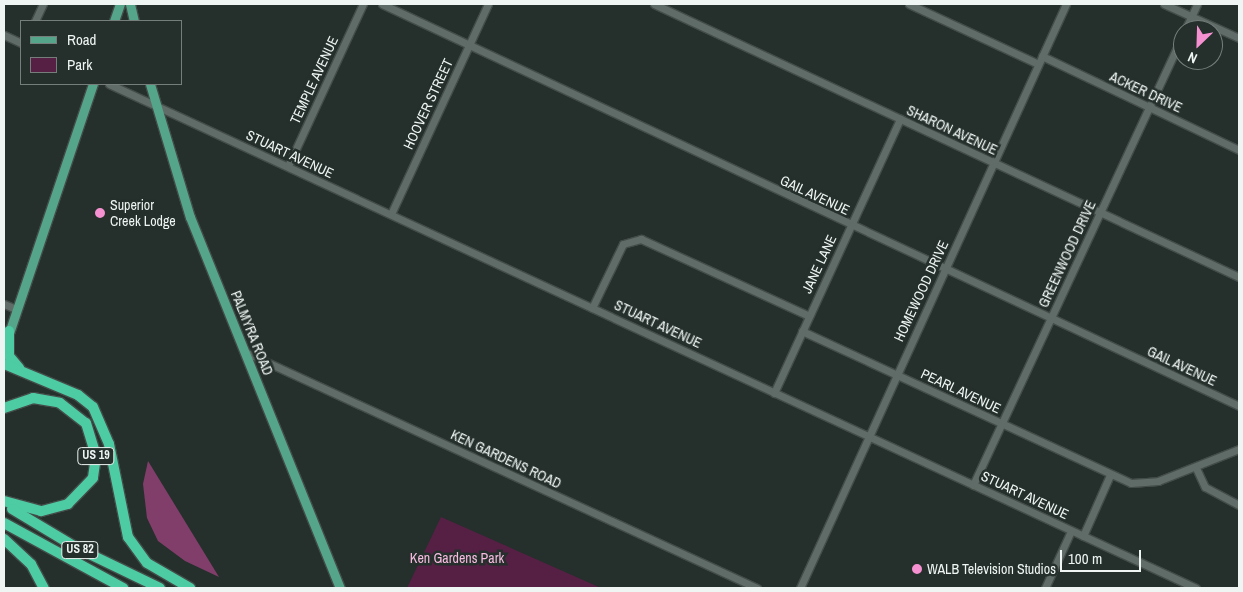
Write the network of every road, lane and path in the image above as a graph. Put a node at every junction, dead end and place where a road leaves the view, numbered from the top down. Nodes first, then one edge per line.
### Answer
1 (43, 4) edge
2 (120, 4) edge
3 (130, 4) edge
4 (363, 4) edge
5 (382, 4) edge
6 (488, 4) edge
7 (654, 4) edge
8 (910, 4) edge
9 (1066, 4) edge
10 (1164, 4) edge
11 (1197, 4) edge
12 (1191, 16) junction
13 (35, 20) edge
14 (114, 20) edge
15 (134, 20) edge
16 (1189, 20) edge
17 (4, 35) edge
18 (1239, 38) edge
19 (20, 43) edge
20 (469, 45) junction
21 (1173, 55) edge
22 (1042, 56) junction
23 (1038, 64) junction
24 (93, 85) edge
25 (111, 85) edge
26 (150, 85) edge
27 (156, 106) junction
28 (1149, 107) junction
29 (900, 120) junction
30 (1239, 150) edge
31 (995, 164) junction
32 (288, 166) junction
33 (1100, 213) junction
34 (391, 214) junction
35 (851, 226) junction
36 (945, 270) junction
37 (1239, 277) edge
38 (4, 304) edge
39 (592, 308) junction
40 (16, 309) junction
41 (809, 316) junction
42 (1051, 319) junction
43 (8, 330) edge
44 (802, 332) junction
45 (4, 348) edge
46 (245, 352) junction
47 (4, 364) edge
48 (31, 374) junction
49 (896, 375) junction
50 (774, 393) junction
51 (1239, 406) edge
52 (4, 408) edge
53 (1002, 424) junction
54 (868, 436) junction
55 (1239, 449) edge
56 (1196, 468) junction
57 (1110, 475) junction
58 (973, 485) junction
59 (4, 502) edge
60 (1239, 505) edge
61 (4, 523) edge
62 (1071, 531) junction
63 (1082, 536) junction
64 (4, 540) edge
65 (44, 588) edge
66 (123, 588) edge
67 (160, 588) edge
68 (190, 588) edge
69 (340, 588) edge
70 (757, 588) edge
71 (800, 588) edge
72 (1045, 588) edge
73 (1196, 588) edge

1 - 13 street
2 - 14 main road
3 - 15 main road
4 - 32 street, TEMPLE AVENUE
5 - 20 street, GAIL AVENUE
6 - 20 street, HOOVER STREET
7 - 29 street, SHARON AVENUE
8 - 23 street
9 - 22 street, HOMEWOOD DRIVE
10 - 12 street
11 - 12 street
12 - 16 street
12 - 18 street
17 - 19 street
20 - 34 street, HOOVER STREET
20 - 35 street, GAIL AVENUE
21 - 28 street, GREENWOOD DRIVE
22 - 23 street, HOMEWOOD DRIVE
22 - 28 street, ACKER DRIVE
23 - 31 street, HOMEWOOD DRIVE
24 - 40 main road
25 - 27 street, STUART AVENUE
26 - 27 main road, PALMYRA ROAD
27 - 32 street, STUART AVENUE
27 - 46 main road, PALMYRA ROAD
28 - 30 street, ACKER DRIVE
28 - 33 street, GREENWOOD DRIVE
29 - 31 street, SHARON AVENUE
29 - 35 street, JANE LANE
31 - 33 street, SHARON AVENUE
31 - 36 street, HOMEWOOD DRIVE
32 - 34 street, STUART AVENUE
33 - 37 street, SHARON AVENUE
33 - 42 street, GREENWOOD DRIVE
34 - 39 street, STUART AVENUE
35 - 36 street, GAIL AVENUE
35 - 41 street, JANE LANE
36 - 42 street, GAIL AVENUE
36 - 49 street, HOMEWOOD DRIVE
38 - 40 street
39 - 41 street
39 - 50 street, STUART AVENUE
40 - 43 main road
41 - 44 street, JANE LANE
42 - 51 street, GAIL AVENUE
42 - 53 street, GREENWOOD DRIVE
43 - 45 main road
43 - 48 highway
44 - 49 street, PEARL AVENUE
44 - 50 street, JANE LANE
46 - 69 main road, PALMYRA ROAD
46 - 70 street, KEN GARDENS ROAD
47 - 48 highway
48 - 68 highway
49 - 53 street, PEARL AVENUE
49 - 54 street, HOMEWOOD DRIVE
50 - 54 street, STUART AVENUE
52 - 59 highway, US 19
53 - 57 street, PEARL AVENUE
53 - 58 street, GREENWOOD DRIVE
54 - 58 street, STUART AVENUE
54 - 71 street, HOMEWOOD DRIVE
55 - 56 street, PEARL AVENUE
56 - 57 street, PEARL AVENUE
56 - 60 street
57 - 63 street
58 - 62 street, STUART AVENUE
59 - 67 highway, US 82
61 - 66 highway, US 82
62 - 63 street, STUART AVENUE
62 - 72 street
63 - 73 street, STUART AVENUE
64 - 65 highway

